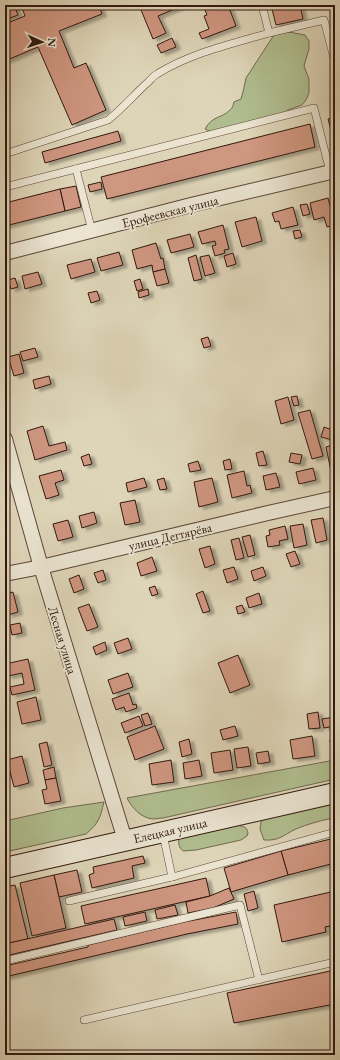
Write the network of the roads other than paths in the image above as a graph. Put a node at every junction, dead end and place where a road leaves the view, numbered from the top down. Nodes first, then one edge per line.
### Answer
1 (262, 5) edge
2 (269, 33) junction
3 (335, 62) edge
4 (5, 154) edge
5 (76, 169) junction
6 (332, 172) edge
7 (5, 187) edge
8 (92, 230) junction
9 (5, 253) edge
10 (5, 439) edge
11 (335, 498) edge
12 (41, 567) junction
13 (5, 574) edge
14 (335, 793) edge
15 (162, 832) junction
16 (335, 832) edge
17 (125, 840) junction
18 (5, 868) edge
19 (172, 877) junction
20 (69, 901) dead end
21 (5, 960) edge
22 (335, 962) edge
23 (259, 980) junction
24 (84, 1020) dead end

1 - 2 lane
2 - 3 lane
2 - 4 lane
5 - 6 lane
5 - 7 lane
5 - 8 lane
6 - 8 street, Ерофеевская улица
8 - 9 street, Ерофеевская улица
10 - 12 street, Лесная улица
11 - 12 street, улица Дегтярёва
12 - 13 street, улица Дегтярёва
12 - 17 street, Лесная улица
14 - 15 main road, Елецкая улица
15 - 17 main road, Елецкая улица
15 - 19 lane
16 - 19 lane
17 - 18 main road, Елецкая улица
19 - 20 lane
21 - 23 lane
22 - 23 lane
23 - 24 lane

